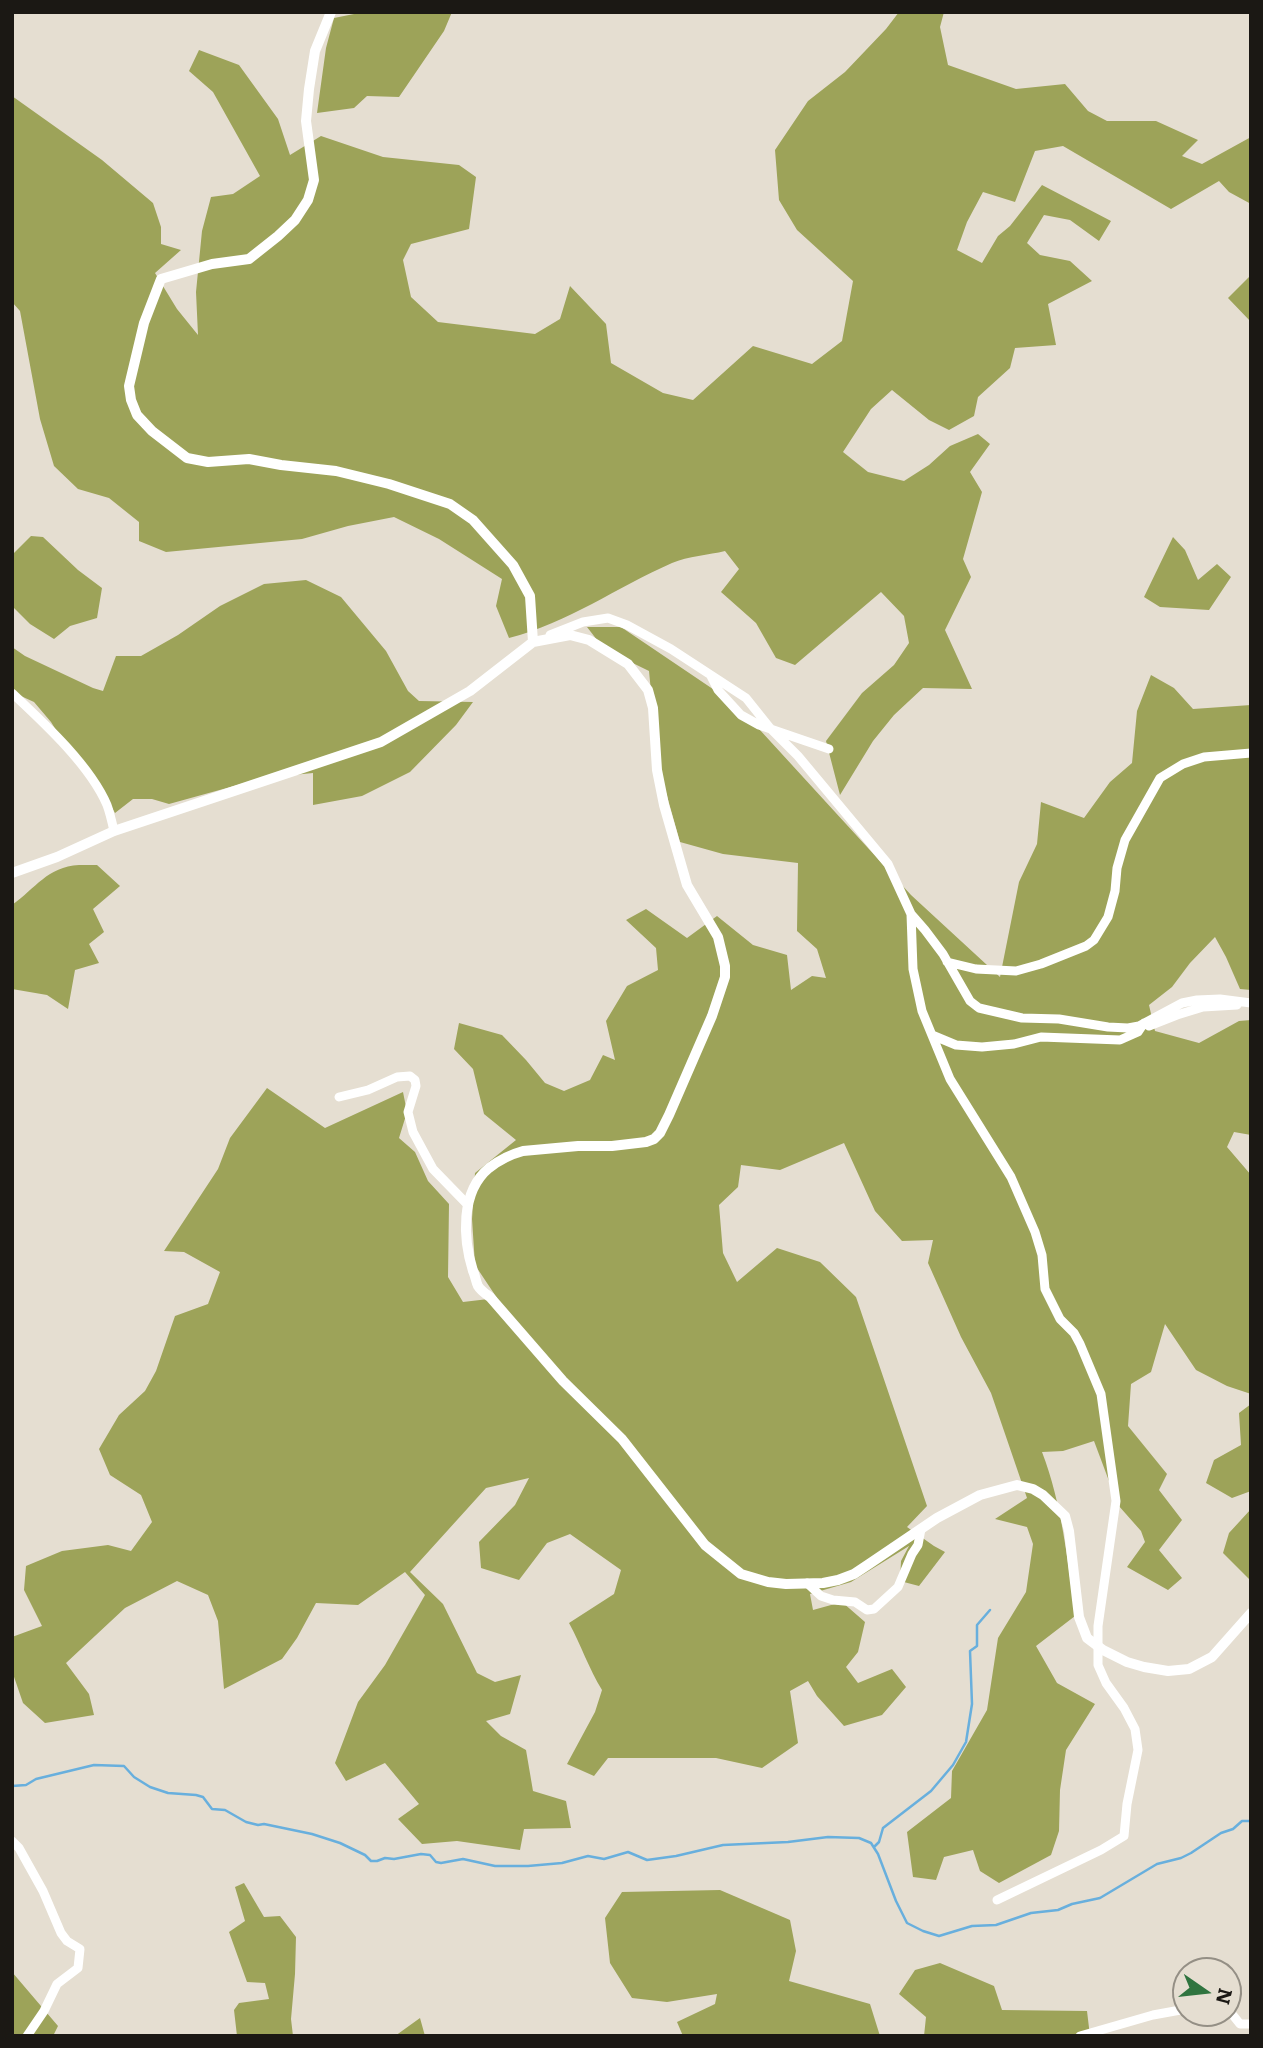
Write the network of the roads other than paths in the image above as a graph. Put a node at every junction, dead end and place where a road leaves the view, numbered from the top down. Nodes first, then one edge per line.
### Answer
1 (331, 12) edge
2 (533, 642) junction
3 (710, 675) junction
4 (12, 693) edge
5 (771, 728) junction
6 (829, 749) dead end
7 (1251, 753) edge
8 (114, 831) junction
9 (12, 873) edge
10 (911, 915) junction
11 (947, 962) junction
12 (1251, 1002) edge
13 (1141, 1027) junction
14 (932, 1035) junction
15 (339, 1097) dead end
16 (468, 1205) junction
17 (921, 1529) junction
18 (807, 1583) junction
19 (1251, 1613) edge
20 (1097, 1643) junction
21 (12, 1841) edge
22 (997, 1900) dead end
23 (1172, 2012) edge
24 (27, 2036) edge
25 (1080, 2036) edge

1 - 2 street
2 - 3 street
2 - 8 street
2 - 16 street
3 - 5 street
3 - 5 street
4 - 8 street
5 - 6 street
5 - 10 street
7 - 11 street
8 - 9 street
10 - 11 street
10 - 14 street
11 - 13 street
12 - 13 street
13 - 14 street
14 - 20 street
15 - 16 street
16 - 18 street
17 - 18 street
17 - 18 street
17 - 20 street
19 - 20 street
20 - 22 street
21 - 24 street
23 - 25 street

